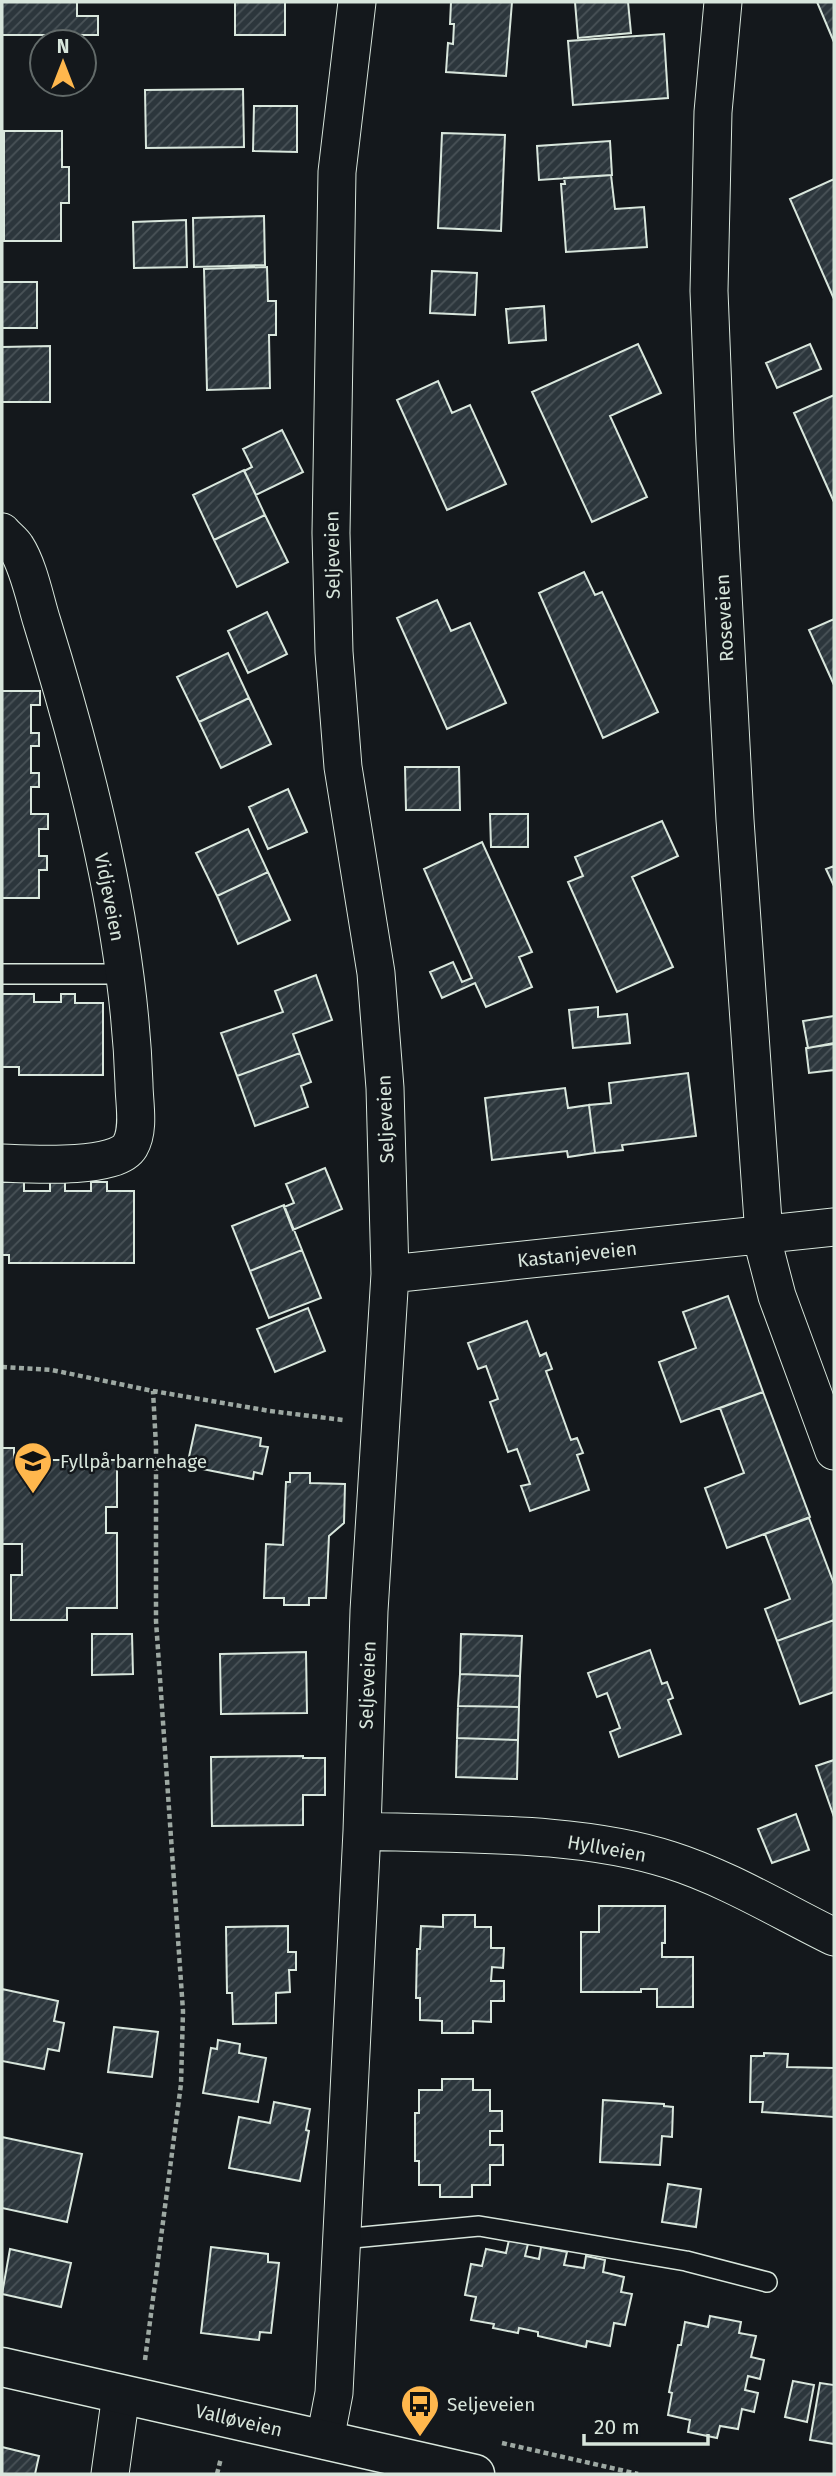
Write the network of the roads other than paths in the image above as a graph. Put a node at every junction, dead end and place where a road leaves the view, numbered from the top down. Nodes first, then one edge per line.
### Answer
1 (357, 2) edge
2 (723, 2) edge
3 (2, 532) edge
4 (2, 974) edge
5 (125, 974) junction
6 (2, 1163) edge
7 (834, 1227) edge
8 (765, 1234) junction
9 (390, 1274) junction
10 (834, 1451) edge
11 (362, 1831) junction
12 (834, 1937) edge
13 (342, 2239) junction
14 (767, 2282) dead end
15 (2, 2367) edge
16 (121, 2394) junction
17 (326, 2440) junction
18 (110, 2474) edge
19 (475, 2474) edge

1 - 9 street, Seljeveien
2 - 8 street, Roseveien
3 - 5 street, Vidjeveien
4 - 5 lane
5 - 6 street, Vidjeveien
7 - 8 street, Kastanjeveien
8 - 9 street, Kastanjeveien
8 - 10 street
9 - 11 street, Seljeveien
11 - 12 street, Hyllveien
11 - 13 street, Seljeveien
13 - 14 lane
13 - 17 street, Seljeveien
15 - 16 main road, Valløveien
16 - 17 main road, Valløveien
16 - 18 street
17 - 19 main road, Valløveien

